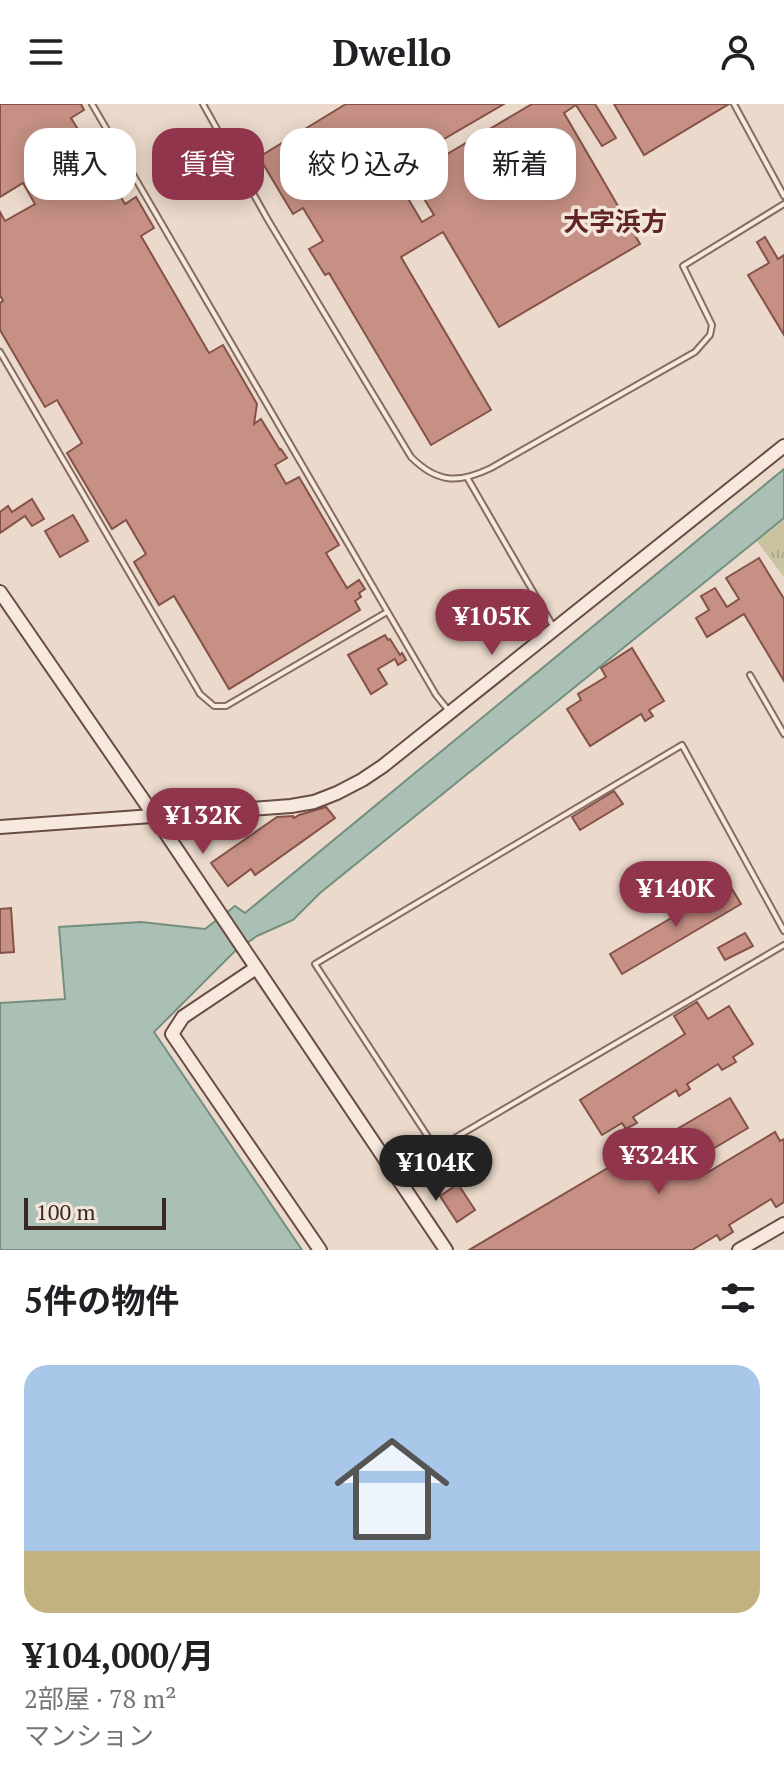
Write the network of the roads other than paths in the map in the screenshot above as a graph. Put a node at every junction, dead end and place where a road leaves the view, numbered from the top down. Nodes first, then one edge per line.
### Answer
1 (92, 104) edge
2 (203, 104) edge
3 (734, 104) edge
4 (784, 196) edge
5 (784, 204) edge
6 (0, 352) edge
7 (784, 446) edge
8 (468, 479) junction
9 (0, 592) edge
10 (387, 612) junction
11 (556, 630) junction
12 (750, 675) dead end
13 (450, 713) junction
14 (784, 734) edge
15 (155, 817) junction
16 (0, 827) edge
17 (784, 931) edge
18 (784, 945) edge
19 (256, 968) junction
20 (436, 1149) junction
21 (396, 1176) junction
22 (784, 1224) edge
23 (320, 1250) edge
24 (446, 1250) edge
25 (739, 1250) edge

1 - 10 lane
2 - 8 lane
3 - 4 lane
5 - 8 lane
6 - 10 lane
7 - 11 street
8 - 11 lane
9 - 15 street
10 - 13 lane
11 - 13 street
12 - 14 lane
13 - 15 street
15 - 16 street
15 - 19 street
17 - 20 lane
18 - 20 lane
19 - 21 street
19 - 23 street
20 - 21 lane
21 - 24 street
22 - 25 street

